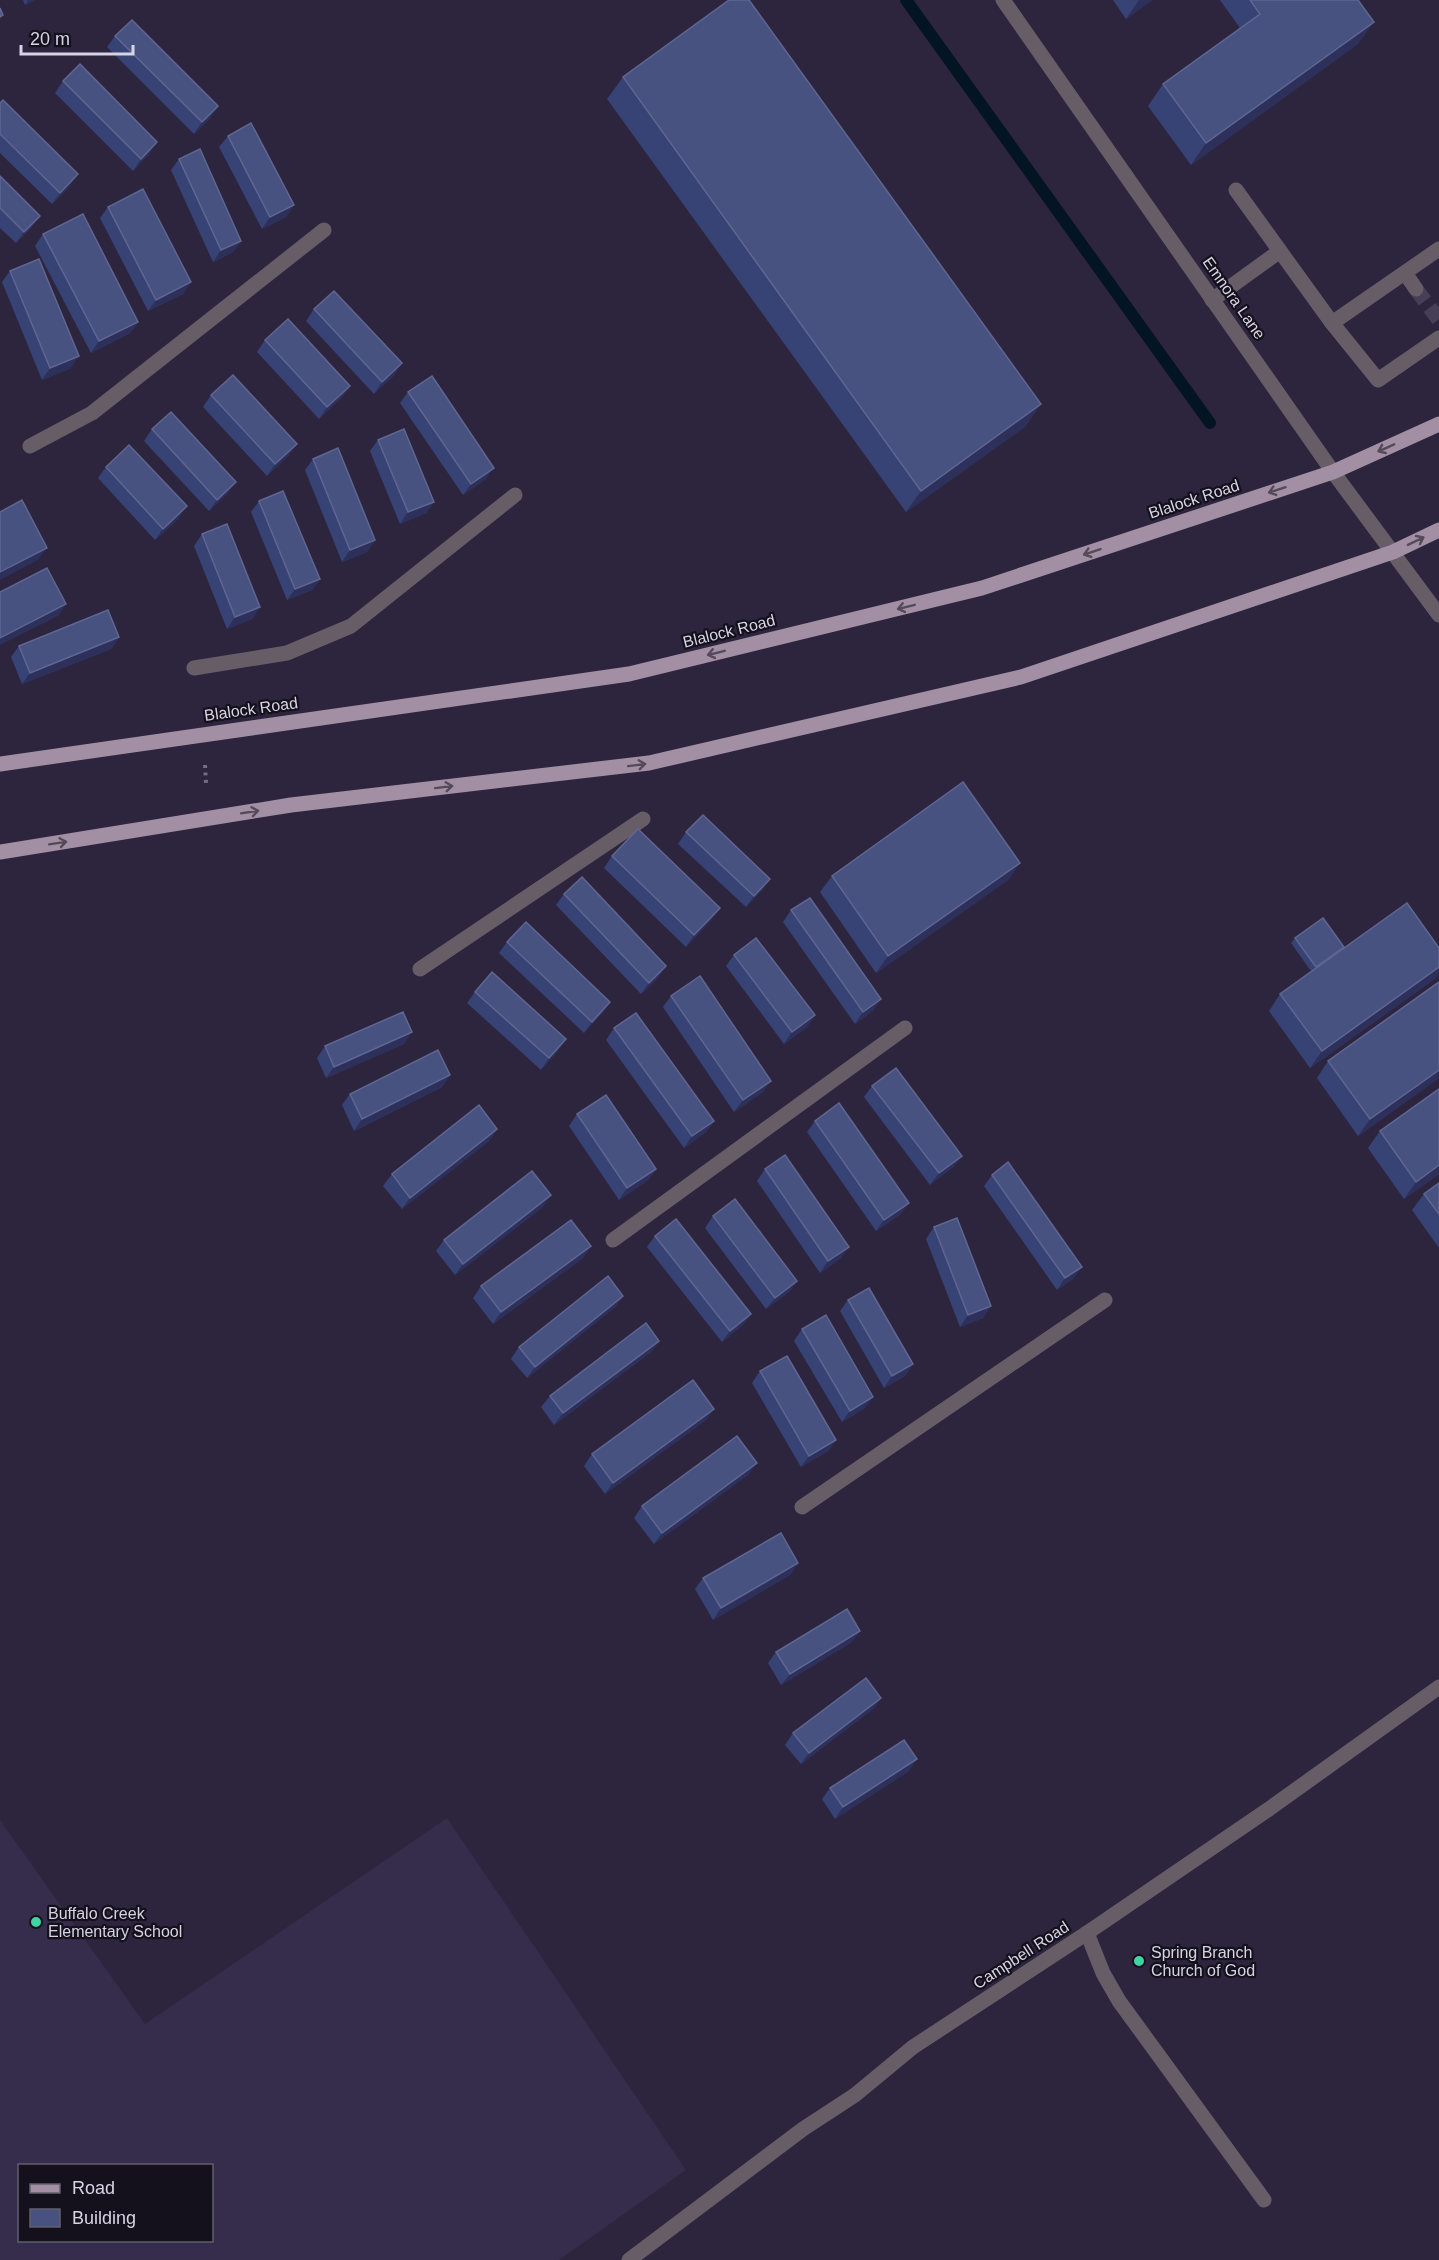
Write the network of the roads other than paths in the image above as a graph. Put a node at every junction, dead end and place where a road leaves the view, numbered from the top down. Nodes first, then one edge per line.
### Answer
1 (1003, 0) edge
2 (1236, 190) dead end
3 (324, 230) dead end
4 (1439, 249) edge
5 (1281, 251) junction
6 (1405, 273) junction
7 (1416, 289) tunnel mouth
8 (1212, 300) junction
9 (1332, 323) junction
10 (1439, 338) edge
11 (1439, 424) edge
12 (30, 446) dead end
13 (1333, 472) junction
14 (515, 495) dead end
15 (1439, 530) edge
16 (1393, 552) junction
17 (1439, 615) edge
18 (194, 668) dead end
19 (0, 764) edge
20 (643, 819) dead end
21 (0, 852) edge
22 (420, 969) dead end
23 (905, 1028) dead end
24 (613, 1240) dead end
25 (1105, 1300) dead end
26 (802, 1507) dead end
27 (1439, 1687) edge
28 (1087, 1933) junction
29 (1264, 2200) dead end
30 (630, 2260) edge

1 - 8 street, Emnora Lane
2 - 5 street
3 - 12 street
4 - 6 street
5 - 8 street
5 - 9 street
6 - 7 street
6 - 9 street
8 - 13 street, Emnora Lane
9 - 10 street
11 -> 13 main road, Blalock Road
13 - 16 street, Emnora Lane
13 -> 19 main road, Blalock Road
14 - 18 street
16 -> 15 main road
16 - 17 street, Emnora Lane
21 -> 16 main road
20 - 22 street
23 - 24 street
25 - 26 street
27 - 28 street, Campbell Road
28 - 29 street
28 - 30 street, Campbell Road

